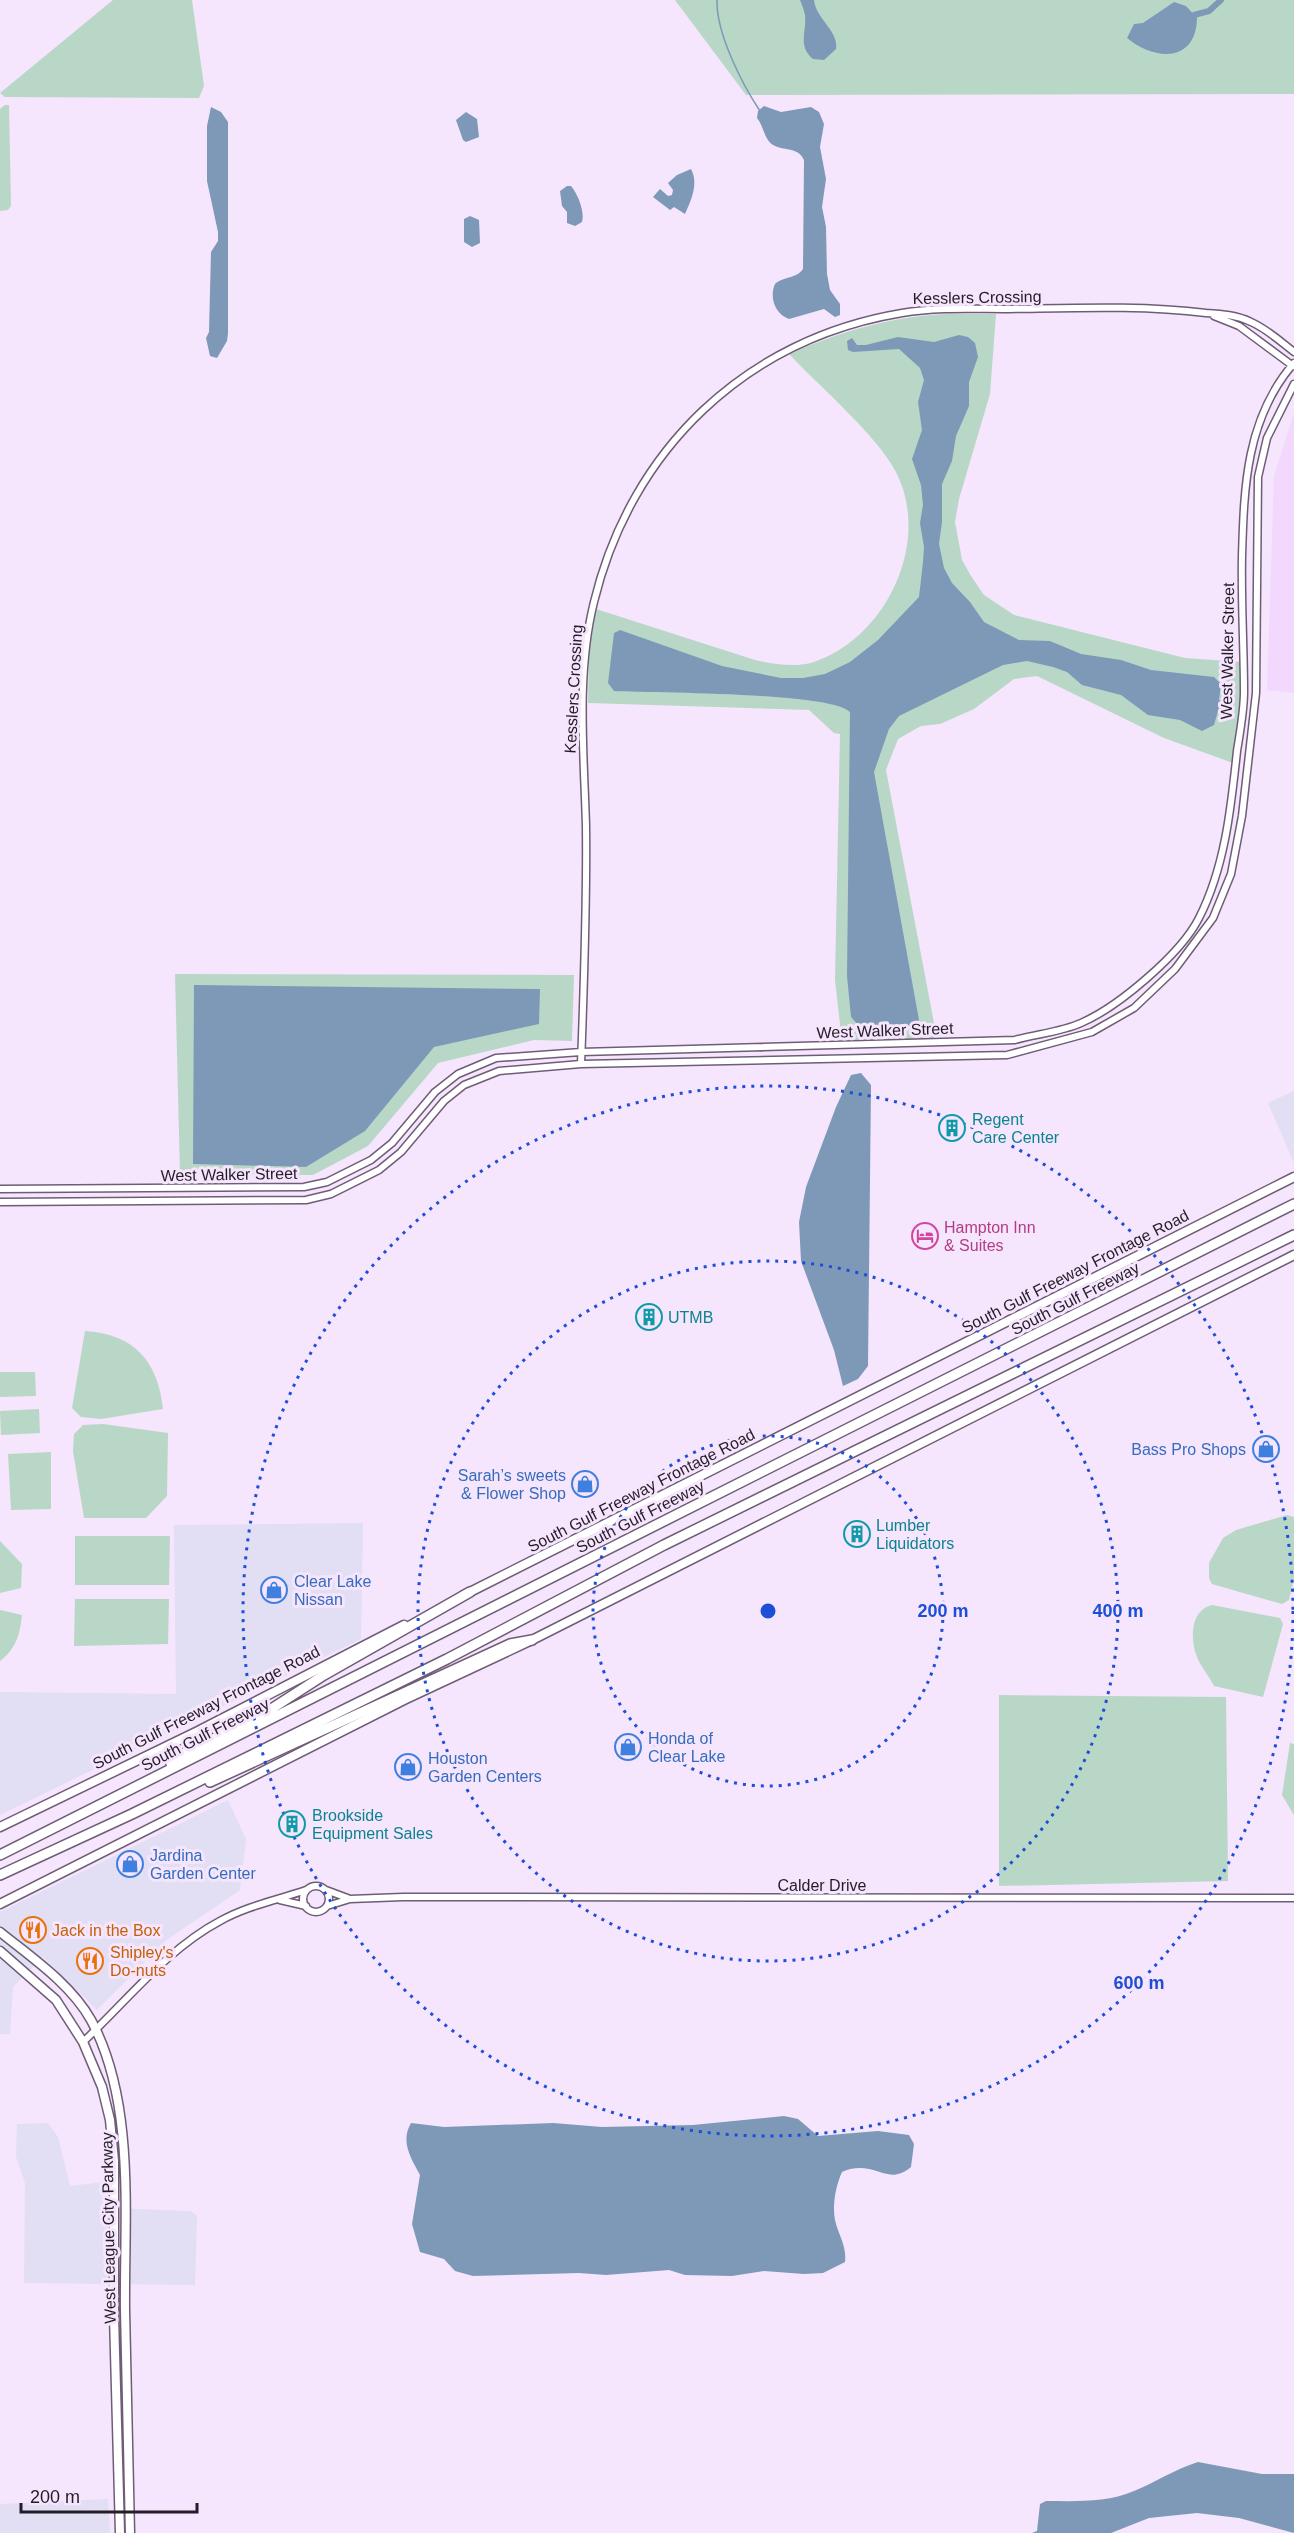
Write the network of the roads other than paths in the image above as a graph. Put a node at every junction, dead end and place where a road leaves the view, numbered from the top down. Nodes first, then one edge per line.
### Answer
1 (1208, 313) junction
2 (1294, 352) edge
3 (1293, 364) edge
4 (1294, 384) edge
5 (581, 1052) junction
6 (580, 1064) junction
7 (1294, 1177) edge
8 (0, 1189) edge
9 (0, 1202) edge
10 (1294, 1204) edge
11 (1294, 1235) edge
12 (1294, 1255) edge
13 (470, 1592) junction
14 (532, 1640) junction
15 (160, 1773) junction
16 (0, 1827) edge
17 (100, 1828) junction
18 (0, 1856) edge
19 (0, 1875) edge
20 (306, 1890) junction
21 (326, 1890) junction
22 (1294, 1898) edge
23 (279, 1899) junction
24 (350, 1899) junction
25 (0, 1903) edge
26 (306, 1906) junction
27 (327, 1906) junction
28 (0, 1932) edge
29 (0, 1951) edge
30 (96, 2030) junction
31 (83, 2043) junction
32 (116, 2415) junction
33 (127, 2415) junction
34 (119, 2509) junction
35 (130, 2512) junction
36 (120, 2533) edge
37 (130, 2533) edge

1 - 2 street, Kesslers Crossing
1 - 3 street, Kesslers Crossing
1 - 5 street, Kesslers Crossing
3 - 5 street, West Walker Street
4 - 6 street, West Walker Street
5 - 6 street, Kesslers Crossing
5 - 8 street, West Walker Street
6 - 9 street, West Walker Street
7 - 13 main road, South Gulf Freeway Frontage Road
10 - 15 highway, South Gulf Freeway
11 - 17 highway
12 - 14 main road
13 - 15 highway
13 - 16 main road, South Gulf Freeway Frontage Road
14 - 17 highway
14 - 25 main road
15 - 18 highway, South Gulf Freeway
17 - 19 highway
20 - 21 street
20 - 23 street
20 - 26 street
21 - 24 street, Calder Drive
21 - 27 street
22 - 24 street, Calder Drive
23 - 26 street
23 - 30 street
24 - 27 street, Calder Drive
26 - 27 street
28 - 30 main road, West League City Parkway
29 - 31 main road, West League City Parkway
30 - 31 street
30 - 33 main road, West League City Parkway
31 - 32 main road, West League City Parkway
32 - 33 main road
32 - 34 main road, West League City Parkway
33 - 35 main road, West League City Parkway
34 - 35 main road
34 - 36 main road, West League City Parkway
35 - 37 main road, West League City Parkway

